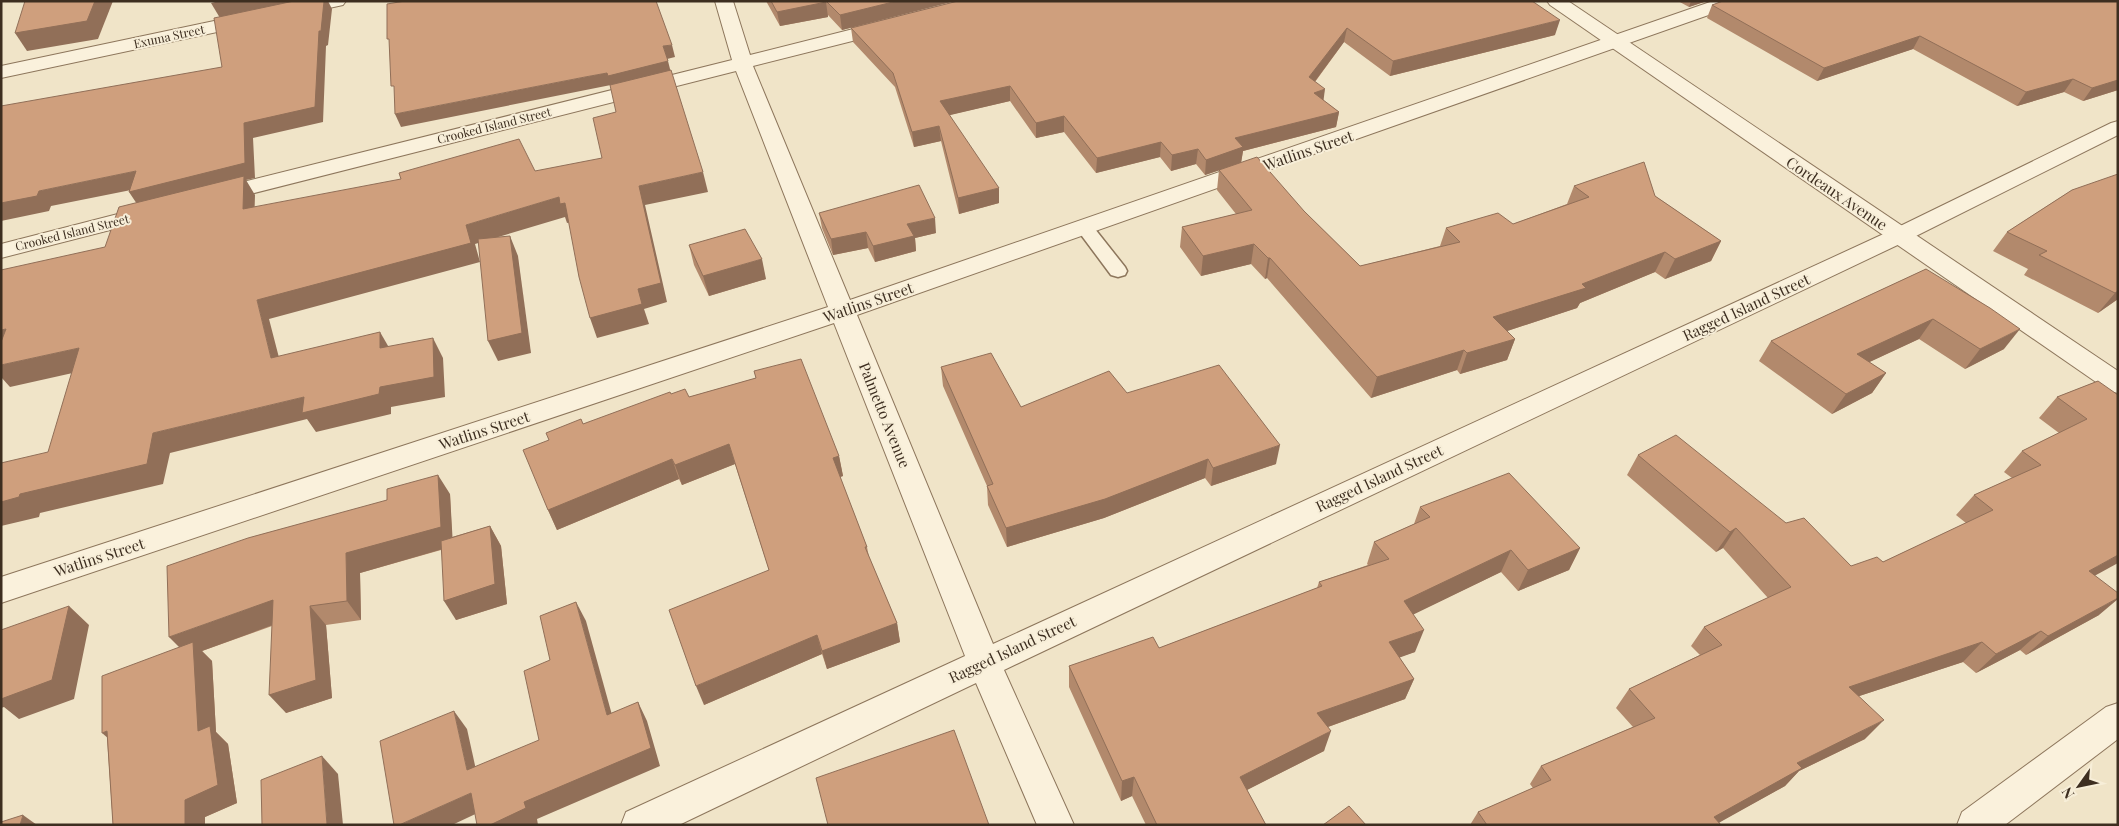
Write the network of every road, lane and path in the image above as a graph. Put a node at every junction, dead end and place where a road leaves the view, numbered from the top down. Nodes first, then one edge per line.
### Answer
1 (337, 1) edge
2 (724, 1) edge
3 (1556, 1) edge
4 (1731, 1) edge
5 (912, 20) edge
6 (1616, 42) junction
7 (742, 62) junction
8 (1, 72) edge
9 (2118, 127) edge
10 (194, 202) edge
11 (165, 209) edge
12 (1085, 228) junction
13 (1898, 236) junction
14 (1, 251) edge
15 (1118, 271) dead end
16 (843, 312) junction
17 (2118, 384) edge
18 (1, 590) edge
19 (984, 663) junction
20 (2118, 718) edge
21 (639, 825) edge
22 (1056, 825) edge
23 (1975, 825) edge

1 - 8 street, Exuma Street
2 - 7 street, Palmetto Avenue
3 - 6 street, Cordeaux Avenue
4 - 6 street, Watlins Street
5 - 7 street, Crooked Island Street
6 - 12 street, Watlins Street
6 - 13 street, Cordeaux Avenue
7 - 10 street, Crooked Island Street
7 - 16 street, Palmetto Avenue
9 - 13 street, Ragged Island Street
11 - 14 street, Crooked Island Street
12 - 15 lane
12 - 16 street, Watlins Street
13 - 17 street, Cordeaux Avenue
13 - 19 street, Ragged Island Street
16 - 18 street, Watlins Street
16 - 19 street, Palmetto Avenue
19 - 21 street, Ragged Island Street
19 - 22 street, Palmetto Avenue
20 - 23 street

